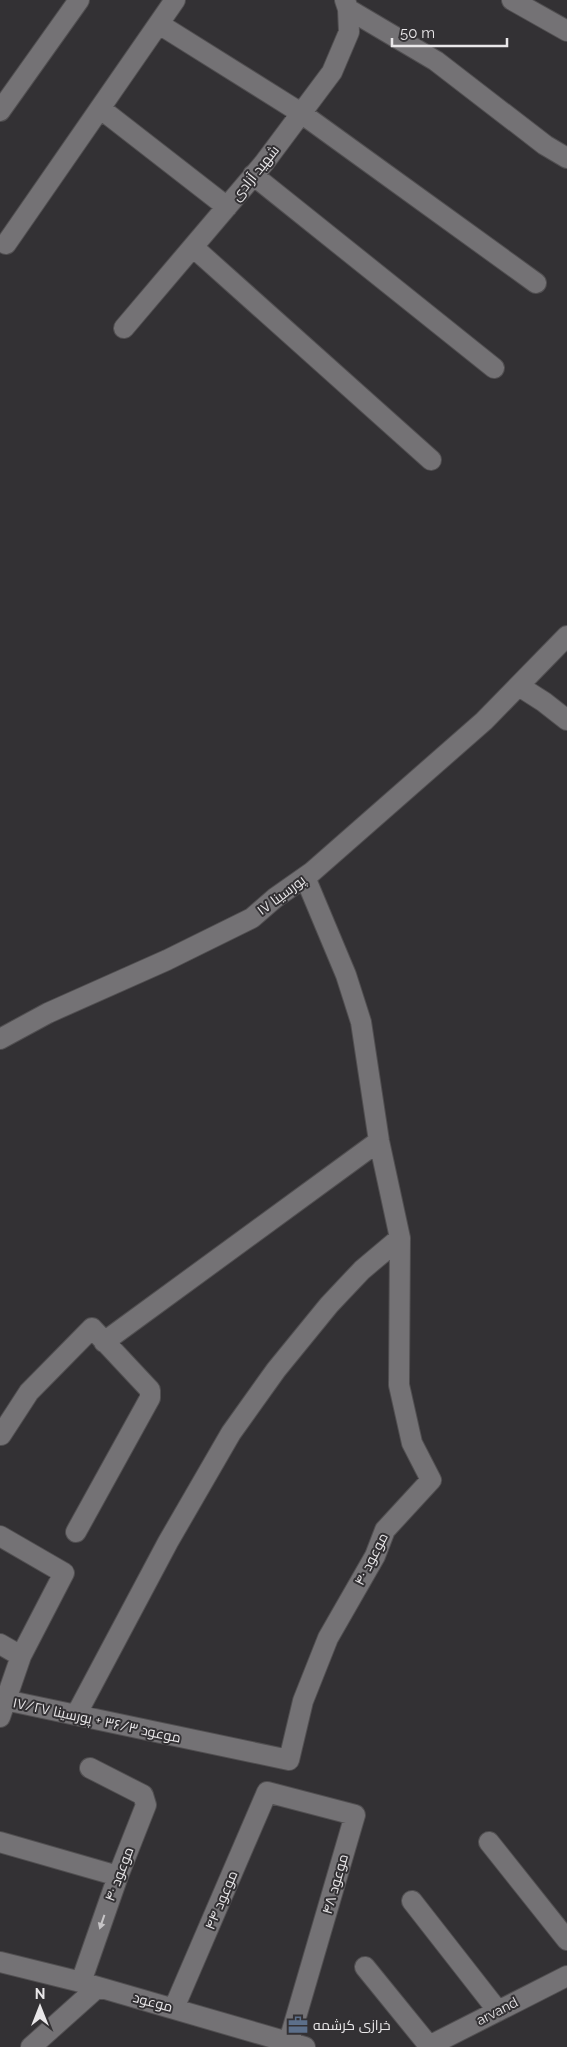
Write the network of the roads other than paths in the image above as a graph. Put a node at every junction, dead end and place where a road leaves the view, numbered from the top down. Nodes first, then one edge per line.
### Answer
1 (79, 0) edge
2 (175, 0) edge
3 (512, 0) edge
4 (347, 4) edge
5 (159, 24) junction
6 (567, 31) edge
7 (101, 109) junction
8 (0, 111) edge
9 (302, 113) junction
10 (567, 158) edge
11 (253, 175) junction
12 (227, 207) junction
13 (6, 244) dead end
14 (193, 247) junction
15 (536, 283) dead end
16 (124, 328) dead end
17 (494, 368) dead end
18 (431, 460) dead end
19 (567, 636) edge
20 (519, 686) junction
21 (567, 720) edge
22 (305, 877) junction
23 (0, 1039) edge
24 (379, 1140) junction
25 (400, 1238) junction
26 (104, 1342) junction
27 (0, 1437) edge
28 (76, 1532) dead end
29 (0, 1536) edge
30 (0, 1644) edge
31 (21, 1656) junction
32 (2, 1709) edge
33 (76, 1715) junction
34 (190, 1739) joint
35 (90, 1768) dead end
36 (267, 1792) joint
37 (0, 1842) edge
38 (489, 1842) dead end
39 (118, 1876) junction
40 (412, 1901) dead end
41 (567, 1940) edge
42 (0, 1962) edge
43 (365, 1967) dead end
44 (567, 1976) edge
45 (90, 1985) junction
46 (174, 2008) junction
47 (498, 2011) junction
48 (297, 2044) edge
49 (31, 2047) edge
50 (428, 2047) edge

1 - 8 street
2 - 5 street
3 - 6 street
4 - 9 street, شهید آزادی
4 - 10 street
5 - 7 street
5 - 9 street
7 - 12 street
7 - 13 street
9 - 11 street, شهید آزادی
9 - 15 street
11 - 12 street, شهید آزادی
11 - 17 street
12 - 14 street, شهید آزادی
14 - 16 street, شهید آزادی
14 - 18 street
19 - 20 street, پورسینا ۱۷
20 - 21 street
20 - 22 street, پورسینا ۱۷
22 - 23 street, پورسینا ۱۷
22 - 24 street
24 - 25 street
24 - 26 street
25 - 33 street
25 - 34 street, موعود ۴۰
26 - 27 street
26 - 28 street
29 - 31 street
30 - 31 street
31 - 32 street
32 - 33 street, موعود ۳۶/۳ + پورسینا ۱۷/۲۷
33 - 34 street, موعود ۳۶/۳ + پورسینا ۱۷/۲۷
35 - 39 street, موعود ۴۰
36 - 46 street, موعود ۴۴
36 - 48 street, موعود ۴۸
37 - 39 street
38 - 41 street
39 -> 45 street, موعود ۴۰
40 - 47 street
42 - 45 street, موعود
43 - 50 street
44 - 47 street, arvand
45 - 46 street, موعود
45 - 49 street
46 - 48 street, موعود
47 - 50 street, arvand

